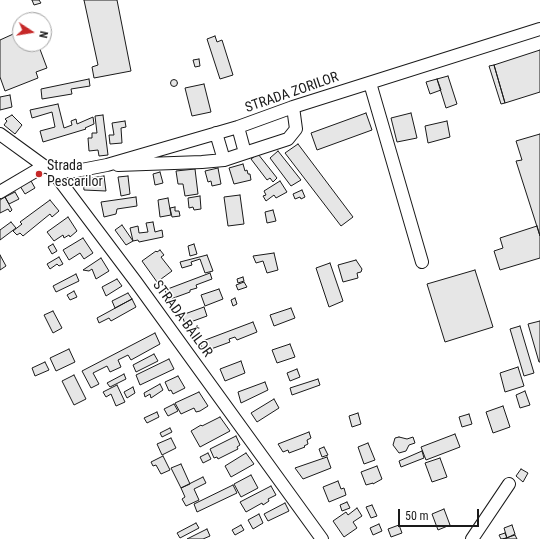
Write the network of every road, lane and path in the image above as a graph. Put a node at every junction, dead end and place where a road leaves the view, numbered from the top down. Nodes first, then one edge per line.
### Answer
1 (540, 28) edge
2 (370, 83) junction
3 (293, 107) junction
4 (238, 127) junction
5 (216, 133) junction
6 (0, 134) edge
7 (245, 153) junction
8 (224, 160) junction
9 (108, 165) junction
10 (48, 168) junction
11 (0, 192) edge
12 (422, 262) dead end
13 (509, 484) dead end
14 (322, 539) edge
15 (472, 539) edge

1 - 2 street, STRADA ZORILOR
2 - 3 street, STRADA ZORILOR
2 - 12 street
3 - 4 street, STRADA ZORILOR
3 - 7 street
4 - 5 street, STRADA ZORILOR
4 - 7 street
5 - 8 street
5 - 9 street, STRADA ZORILOR
6 - 10 street, STRADA BĂILOR
7 - 8 street
8 - 9 street
9 - 10 street, STRADA ZORILOR
10 - 11 street
10 - 14 street, STRADA BĂILOR
13 - 15 street

